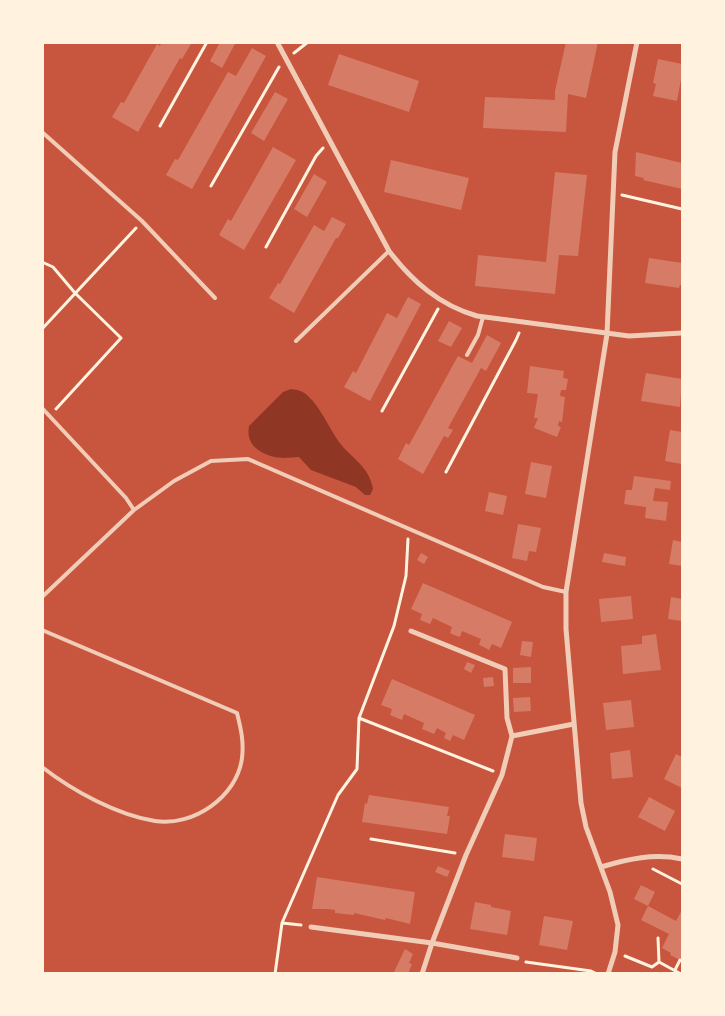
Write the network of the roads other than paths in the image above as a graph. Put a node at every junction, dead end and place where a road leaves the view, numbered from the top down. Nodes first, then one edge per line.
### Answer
1 (277, 42) edge
2 (637, 42) edge
3 (42, 132) edge
4 (389, 251) junction
5 (215, 298) dead end
6 (483, 317) junction
7 (682, 333) edge
8 (607, 334) junction
9 (296, 341) dead end
10 (468, 355) dead end
11 (42, 408) edge
12 (134, 510) junction
13 (566, 592) junction
14 (42, 597) edge
15 (42, 630) edge
16 (411, 631) dead end
17 (574, 724) junction
18 (512, 736) junction
19 (42, 767) edge
20 (682, 859) edge
21 (601, 867) junction
22 (311, 927) road end
23 (432, 943) junction
24 (517, 958) road end
25 (422, 974) edge
26 (608, 974) edge

1 - 4 street
2 - 8 street
3 - 5 lane
4 - 6 street
4 - 9 lane
6 - 8 street
6 - 10 lane
7 - 8 street
8 - 13 street
11 - 12 lane
12 - 13 lane
12 - 14 lane
13 - 17 street
15 - 19 lane
16 - 18 street
17 - 18 street
17 - 21 street
18 - 23 street
20 - 21 street
21 - 26 street
22 - 23 street
23 - 24 street
23 - 25 street

